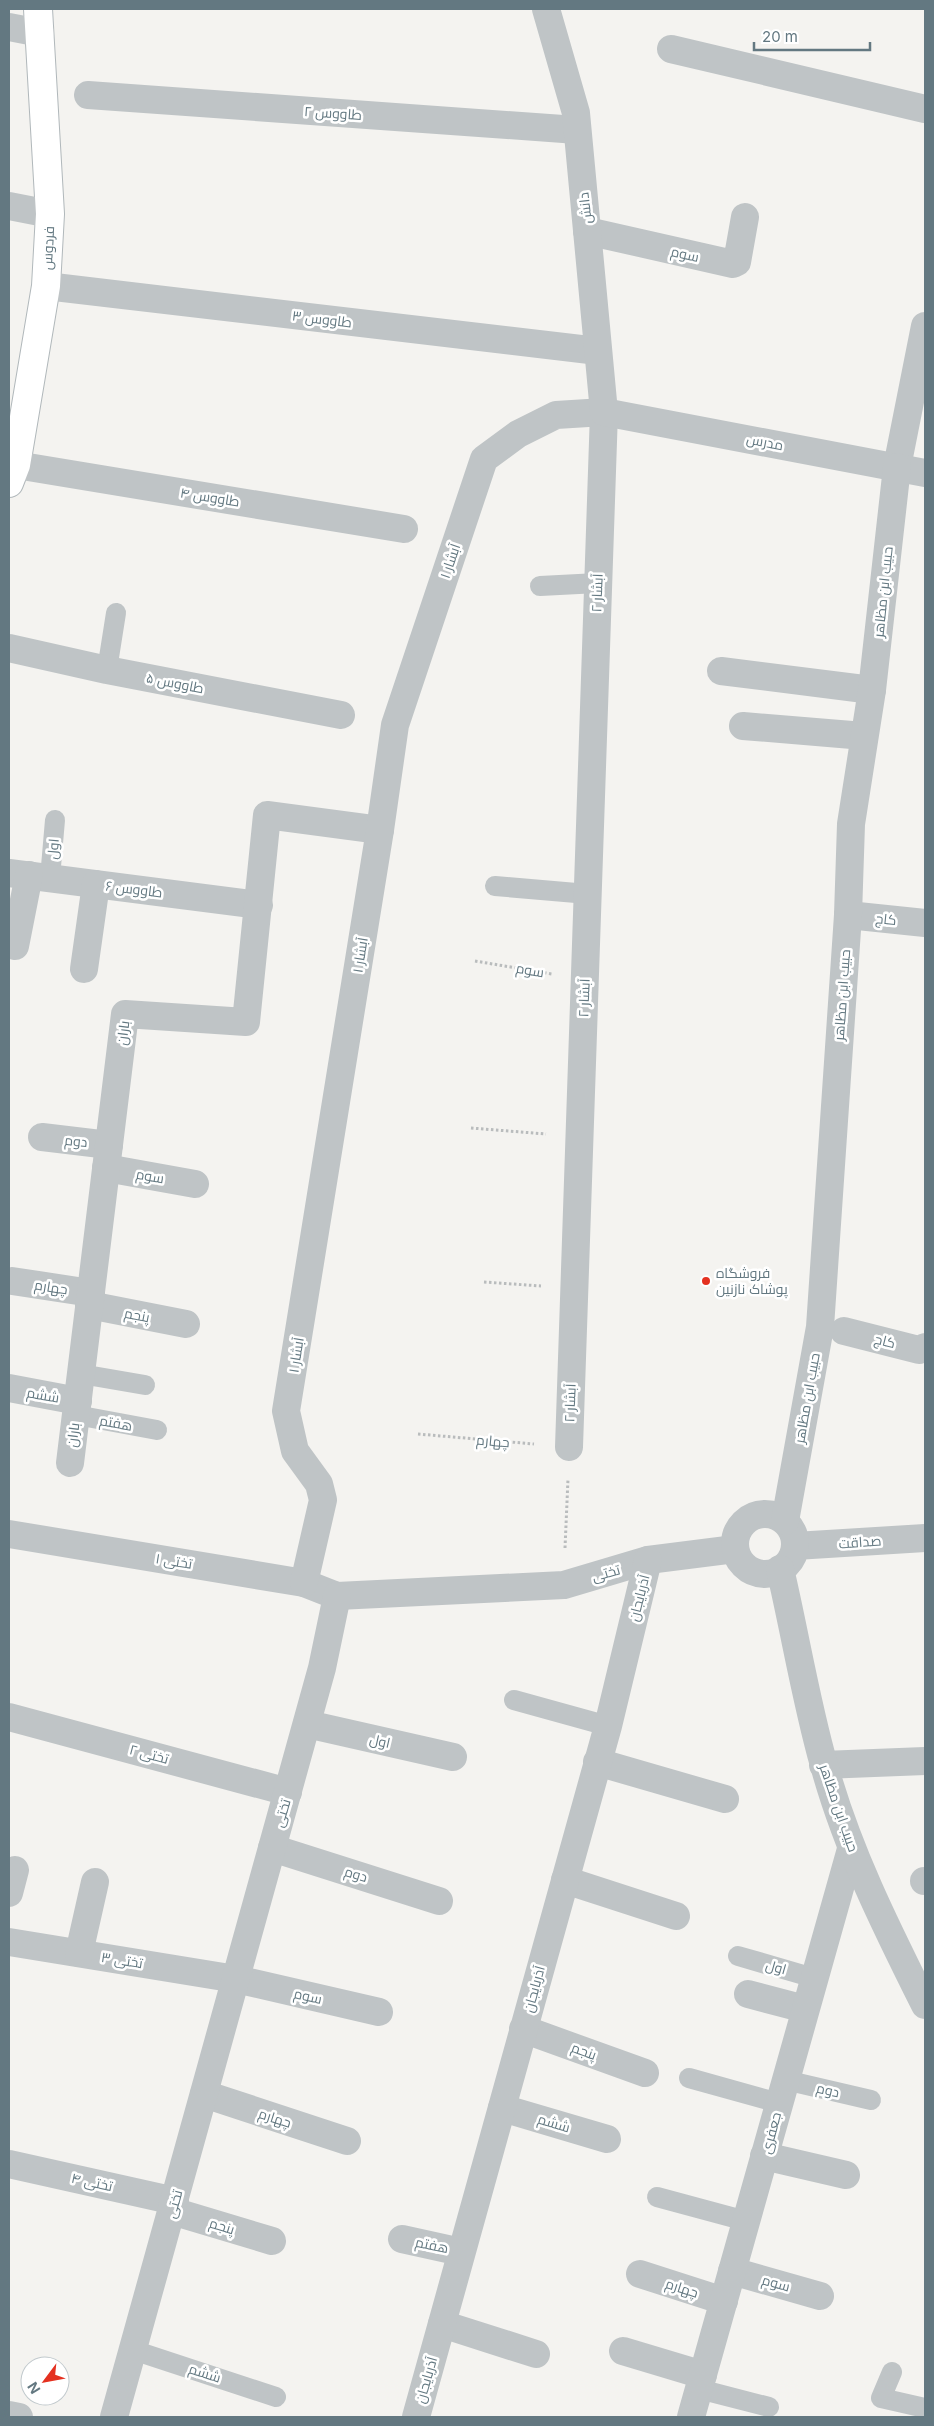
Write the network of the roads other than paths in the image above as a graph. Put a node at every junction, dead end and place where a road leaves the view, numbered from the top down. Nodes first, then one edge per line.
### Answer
1 (546, 9) edge
2 (39, 21) edge
3 (9, 26) edge
4 (671, 49) dead end
5 (88, 95) dead end
6 (925, 109) edge
7 (577, 130) junction
8 (9, 206) edge
9 (50, 214) junction
10 (745, 217) dead end
11 (587, 231) junction
12 (46, 286) junction
13 (925, 326) edge
14 (598, 351) junction
15 (604, 412) junction
16 (17, 420) edge
17 (897, 468) junction
18 (925, 473) edge
19 (13, 474) edge
20 (404, 529) dead end
21 (598, 583) junction
22 (540, 586) dead end
23 (116, 613) dead end
24 (9, 648) edge
25 (107, 670) junction
26 (721, 671) dead end
27 (872, 690) junction
28 (341, 715) dead end
29 (744, 726) dead end
30 (864, 736) junction
31 (55, 820) dead end
32 (380, 830) junction
33 (29, 875) edge
34 (96, 884) junction
35 (495, 886) dead end
36 (588, 894) junction
37 (259, 905) junction
38 (848, 915) junction
39 (925, 923) edge
40 (15, 946) dead end
41 (84, 969) dead end
42 (42, 1137) dead end
43 (108, 1156) junction
44 (195, 1184) dead end
45 (12, 1280) dead end
46 (90, 1299) junction
47 (186, 1324) dead end
48 (844, 1331) dead end
49 (925, 1347) edge
50 (81, 1374) junction
51 (145, 1385) dead end
52 (9, 1388) edge
53 (77, 1408) junction
54 (157, 1430) dead end
55 (569, 1448) road end
56 (70, 1463) dead end
57 (785, 1521) junction
58 (9, 1534) edge
59 (925, 1538) edge
60 (795, 1546) junction
61 (735, 1549) junction
62 (648, 1560) junction
63 (780, 1569) junction
64 (304, 1583) junction
65 (337, 1596) junction
66 (514, 1700) dead end
67 (9, 1717) edge
68 (307, 1724) junction
69 (608, 1726) junction
70 (452, 1757) dead end
71 (925, 1761) edge
72 (597, 1762) junction
73 (823, 1765) junction
74 (288, 1792) junction
75 (725, 1800) dead end
76 (272, 1848) junction
77 (852, 1849) junction
78 (565, 1880) junction
79 (95, 1882) dead end
80 (439, 1901) dead end
81 (676, 1916) dead end
82 (9, 1942) edge
83 (79, 1953) junction
84 (738, 1956) dead end
85 (814, 1978) junction
86 (236, 1979) junction
87 (748, 1994) dead end
88 (925, 2005) edge
89 (805, 2009) junction
90 (379, 2012) dead end
91 (524, 2029) junction
92 (645, 2073) dead end
93 (690, 2078) dead end
94 (782, 2092) junction
95 (204, 2094) junction
96 (871, 2100) dead end
97 (502, 2108) junction
98 (607, 2139) dead end
99 (347, 2141) dead end
100 (764, 2156) junction
101 (9, 2164) edge
102 (846, 2176) dead end
103 (657, 2198) dead end
104 (173, 2206) junction
105 (746, 2221) junction
106 (402, 2239) dead end
107 (272, 2241) dead end
108 (461, 2252) junction
109 (732, 2270) junction
110 (640, 2274) dead end
111 (820, 2296) dead end
112 (724, 2301) junction
113 (442, 2324) junction
114 (133, 2350) junction
115 (624, 2352) dead end
116 (536, 2354) dead end
117 (892, 2372) dead end
118 (701, 2382) junction
119 (276, 2397) dead end
120 (769, 2407) dead end
121 (925, 2408) edge
122 (9, 2415) edge
123 (19, 2417) edge
124 (114, 2417) edge
125 (416, 2417) edge
126 (691, 2417) edge

1 - 7 street, دانش
2 - 3 street
2 - 9 main road, فردوس
4 - 6 street
5 - 7 street, طاووس ۲
7 - 11 street, دانش
8 - 9 street
9 - 12 main road, فردوس
10 - 11 street, سوم
11 - 14 street, دانش
12 - 14 street, طاووس ۳
12 - 16 main road, فردوس
13 - 17 street, حبیب ابن مظاهر
14 - 15 street, دانش
15 - 17 street, مدرس
15 - 21 street, آبشار ۲
15 - 32 street, آبشار ۱
16 - 19 main road, فردوس
17 - 18 street, مدرس
17 - 27 street, حبیب ابن مظاهر
19 - 20 street, طاووس ۴
21 - 22 lane
21 - 36 street, آبشار ۲
23 - 25 lane
24 - 25 street, طاووس ۵
25 - 28 street, طاووس ۵
26 - 27 street
27 - 30 street, حبیب ابن مظاهر
29 - 30 street
30 - 38 street, حبیب ابن مظاهر
31 - 33 lane, اول
32 - 37 street, باران
32 - 64 street, آبشار ۱
33 - 34 street, طاووس ۶
33 - 40 street
34 - 37 street, طاووس ۶
34 - 41 street
35 - 36 lane
36 - 55 street, آبشار ۲
37 - 43 street, باران
38 - 39 street, کاج
38 - 57 street, حبیب ابن مظاهر
42 - 43 street, دوم
43 - 44 street, سوم
43 - 46 street, باران
45 - 46 street, چهارم
46 - 47 street, پنجم
46 - 50 street, باران
48 - 49 street, کاج
50 - 51 lane
50 - 53 street, باران
52 - 53 street, ششم
53 - 54 lane, هفتم
53 - 56 street, باران
57 - 60 street
57 - 61 street
58 - 64 street, تختی ۱
59 - 60 street, صداقت
60 - 63 street
61 - 62 street, تختی
61 - 63 street
62 - 65 street, تختی
62 - 69 street, آذربایجان
63 - 73 street, حبیب ابن مظاهر
64 - 65 street, تختی ۱
65 - 68 street, تختی
66 - 69 lane
67 - 74 street, تختی ۲
68 - 70 street, اول
68 - 74 street, تختی
69 - 72 street, آذربایجان
71 - 73 street
72 - 75 street
72 - 78 street, آذربایجان
73 - 77 street, حبیب ابن مظاهر
74 - 76 street, تختی
76 - 80 street, دوم
76 - 86 street, تختی
77 - 85 street, جعفری
77 - 88 street, حبیب ابن مظاهر
78 - 81 street
78 - 91 street, آذربایجان
79 - 83 street
82 - 83 street, تختی ۳
83 - 86 street, تختی ۳
84 - 85 lane, اول
85 - 89 street, جعفری
86 - 90 street, سوم
86 - 95 street, تختی
87 - 89 street
89 - 94 street, جعفری
91 - 92 street, پنجم
91 - 97 street, آذربایجان
93 - 94 lane, دوم
94 - 96 lane, دوم
94 - 100 street, جعفری
95 - 99 street, چهارم
95 - 104 street, تختی
97 - 98 street, ششم
97 - 108 street, آذربایجان
100 - 102 street
100 - 105 street, جعفری
101 - 104 street, تختی ۴
103 - 105 lane
104 - 107 street, پنجم
104 - 114 street, تختی
105 - 109 street, جعفری
106 - 108 street, هفتم
108 - 113 street, آذربایجان
109 - 111 street, سوم
109 - 112 street, جعفری
110 - 112 street, چهارم
112 - 118 street, جعفری
113 - 116 street
113 - 125 street, آذربایجان
114 - 119 lane, ششم
114 - 124 street, تختی
115 - 118 street
117 - 121 lane
118 - 120 lane
118 - 126 street, جعفری
122 - 123 street

